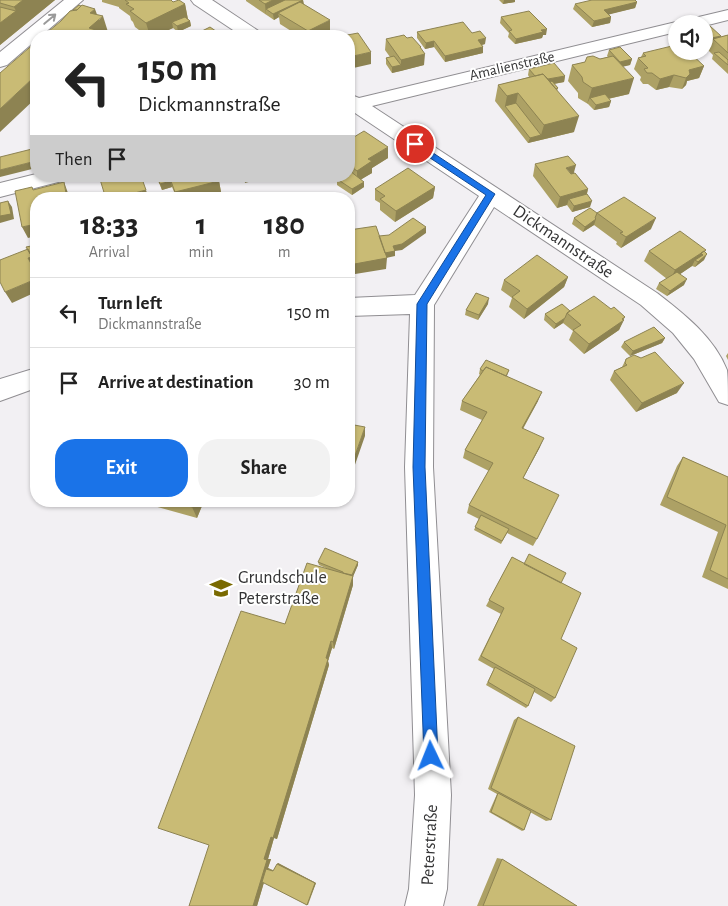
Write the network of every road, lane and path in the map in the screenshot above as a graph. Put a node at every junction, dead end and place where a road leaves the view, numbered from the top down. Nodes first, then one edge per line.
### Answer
1 (74, 0) edge
2 (200, 0) edge
3 (709, 2) dead end
4 (728, 8) edge
5 (728, 15) edge
6 (713, 19) edge
7 (668, 29) edge
8 (38, 30) edge
9 (245, 30) edge
10 (30, 36) edge
11 (0, 61) edge
12 (355, 102) edge
13 (355, 106) edge
14 (31, 182) edge
15 (0, 190) edge
16 (491, 194) junction
17 (422, 304) junction
18 (355, 307) edge
19 (30, 380) edge
20 (0, 390) edge
21 (728, 394) edge
22 (424, 906) edge

8 -> 1 street
2 - 9 street
3 - 4 street
5 - 6 street
7 - 12 street, Amalienstraße
11 -> 10 street
13 - 16 street, Dickmannstraße
14 - 15 street
16 - 17 street
16 - 21 street, Dickmannstraße
17 - 18 street
17 - 22 street, Peterstraße
19 - 20 street

